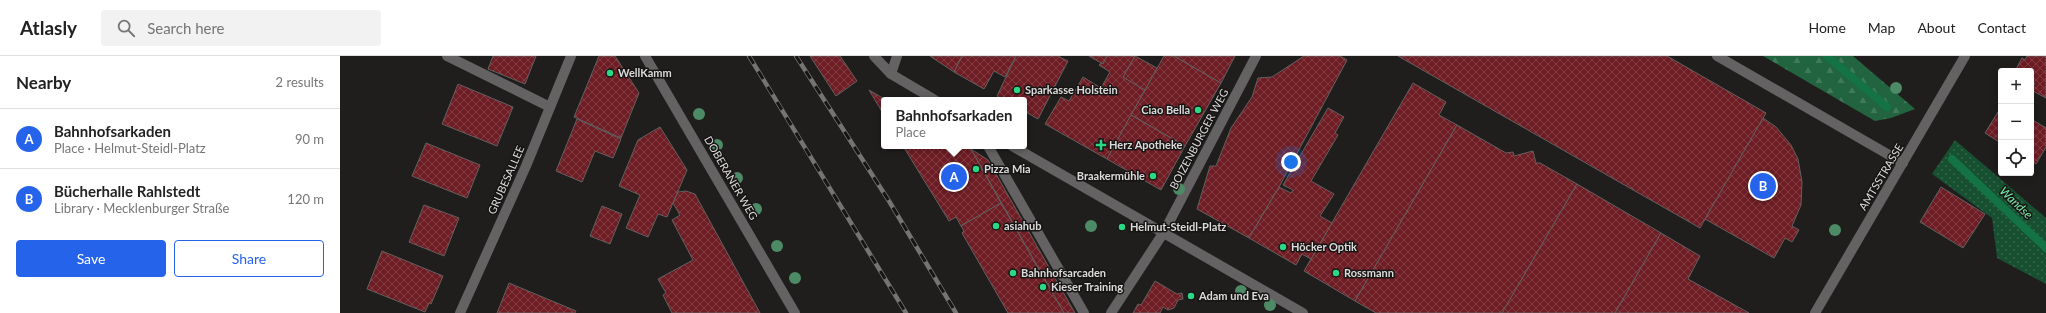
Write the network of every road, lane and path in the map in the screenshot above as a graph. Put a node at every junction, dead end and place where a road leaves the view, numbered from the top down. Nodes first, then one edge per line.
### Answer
1 (447, 56) edge
2 (571, 56) edge
3 (645, 56) edge
4 (874, 56) edge
5 (897, 56) edge
6 (1256, 56) edge
7 (1718, 56) edge
8 (1965, 56) edge
9 (891, 74) junction
10 (930, 97) edge
11 (550, 107) junction
12 (990, 149) edge
13 (1017, 149) edge
14 (1903, 163) junction
15 (1164, 232) junction
16 (1815, 312) edge
17 (460, 313) edge
18 (795, 313) edge
19 (1084, 313) edge
20 (1111, 313) edge
21 (1303, 313) edge

1 - 11 street
2 - 11 street, GRUBESALLEE
3 - 18 street, DOBERANER WEG
4 - 9 street
5 - 9 street
6 - 15 street, BOIZENBURGER WEG
7 - 14 street
8 - 14 street, AMTSSTRASSE
9 - 10 street
11 - 17 street, GRUBESALLEE
12 - 19 street
13 - 15 street
14 - 16 street, AMTSSTRASSE
15 - 20 street
15 - 21 street

